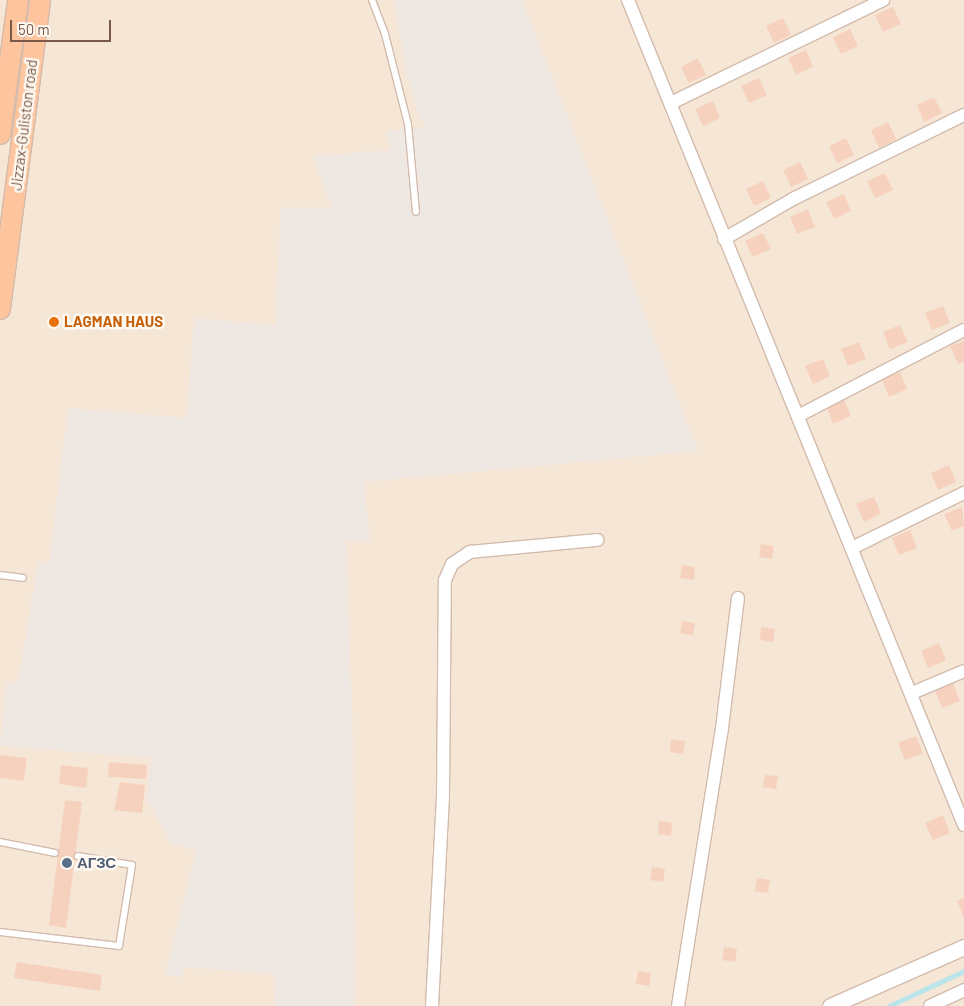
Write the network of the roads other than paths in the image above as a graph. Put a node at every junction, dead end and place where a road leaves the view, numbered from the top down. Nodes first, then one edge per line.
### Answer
1 (18, 0) edge
2 (40, 0) edge
3 (372, 0) edge
4 (628, 0) edge
5 (883, 0) edge
6 (671, 103) junction
7 (964, 115) edge
8 (0, 134) edge
9 (416, 212) dead end
10 (724, 239) junction
11 (0, 309) edge
12 (964, 330) edge
13 (798, 416) junction
14 (964, 492) edge
15 (597, 540) dead end
16 (852, 548) junction
17 (0, 574) edge
18 (22, 578) dead end
19 (738, 598) dead end
20 (964, 671) edge
21 (912, 693) junction
22 (964, 825) edge
23 (0, 842) edge
24 (55, 853) dead end
25 (78, 856) dead end
26 (0, 932) edge
27 (964, 947) edge
28 (964, 990) edge
29 (432, 1006) edge
30 (678, 1006) edge
31 (830, 1006) edge
32 (930, 1006) edge

1 - 8 highway, Jizzax-Guliston road
2 - 11 highway, Jizzax-Guliston road
3 - 9 lane
4 - 6 street
5 - 6 street
6 - 10 street
7 - 10 street
10 - 13 street
12 - 13 street
13 - 16 street
14 - 16 street
15 - 29 street
16 - 21 street
17 - 18 lane
19 - 30 street
20 - 21 street
21 - 22 street
23 - 24 lane
25 - 26 lane
27 - 31 street
28 - 32 street

